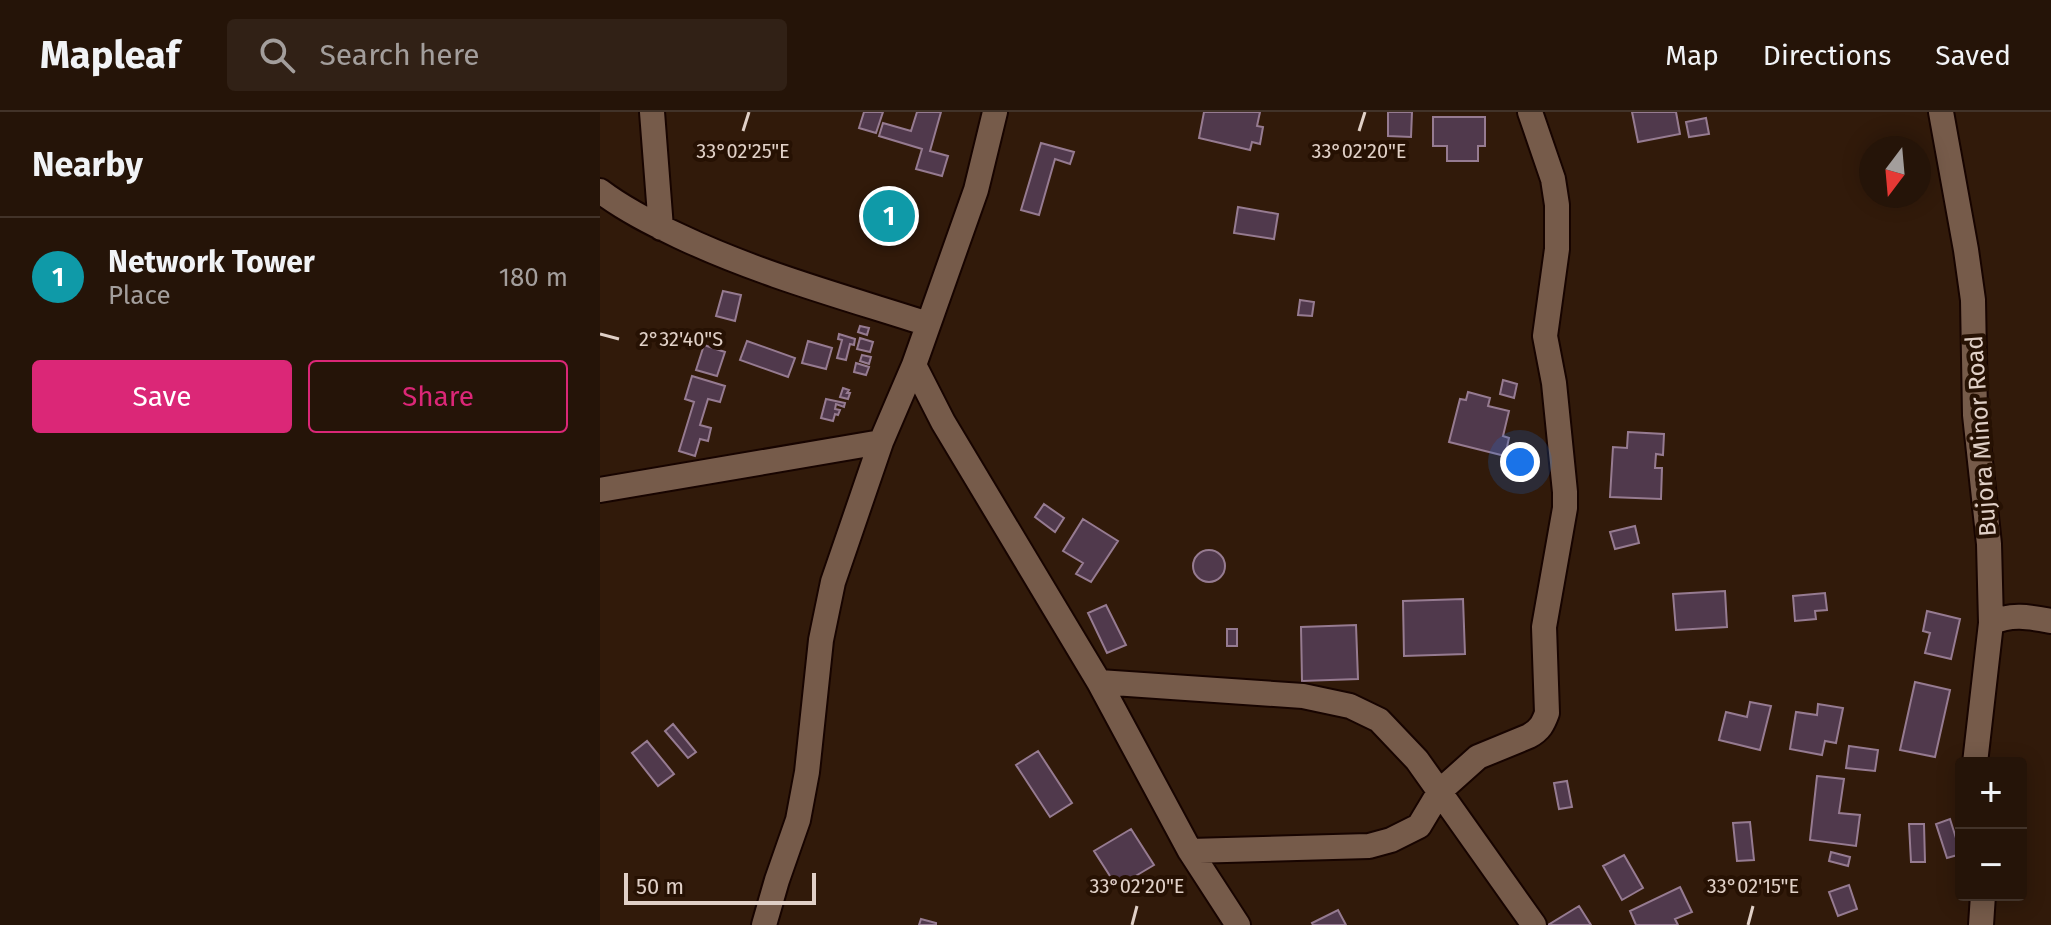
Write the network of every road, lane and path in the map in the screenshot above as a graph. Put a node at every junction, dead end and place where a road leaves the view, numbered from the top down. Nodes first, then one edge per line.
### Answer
1 (652, 112) edge
2 (995, 112) edge
3 (1530, 112) edge
4 (1942, 112) edge
5 (600, 191) edge
6 (661, 228) junction
7 (928, 324) junction
8 (914, 365) junction
9 (881, 442) junction
10 (600, 490) edge
11 (2051, 621) edge
12 (1991, 623) junction
13 (1099, 682) junction
14 (1976, 757) edge
15 (1440, 791) junction
16 (1190, 851) junction
17 (1983, 901) edge
18 (764, 925) edge
19 (1238, 925) edge
20 (1534, 925) edge
21 (1981, 925) edge

1 - 6 street
2 - 7 street
3 - 15 street
4 - 12 street, Bujora Minor Road
5 - 6 street
6 - 7 street
7 - 8 street
8 - 9 street
8 - 13 street
9 - 10 street
9 - 18 street
11 - 12 street
12 - 14 street, Bujora Minor Road
13 - 15 street
13 - 16 street
15 - 16 street
15 - 20 street
16 - 19 street
17 - 21 street

